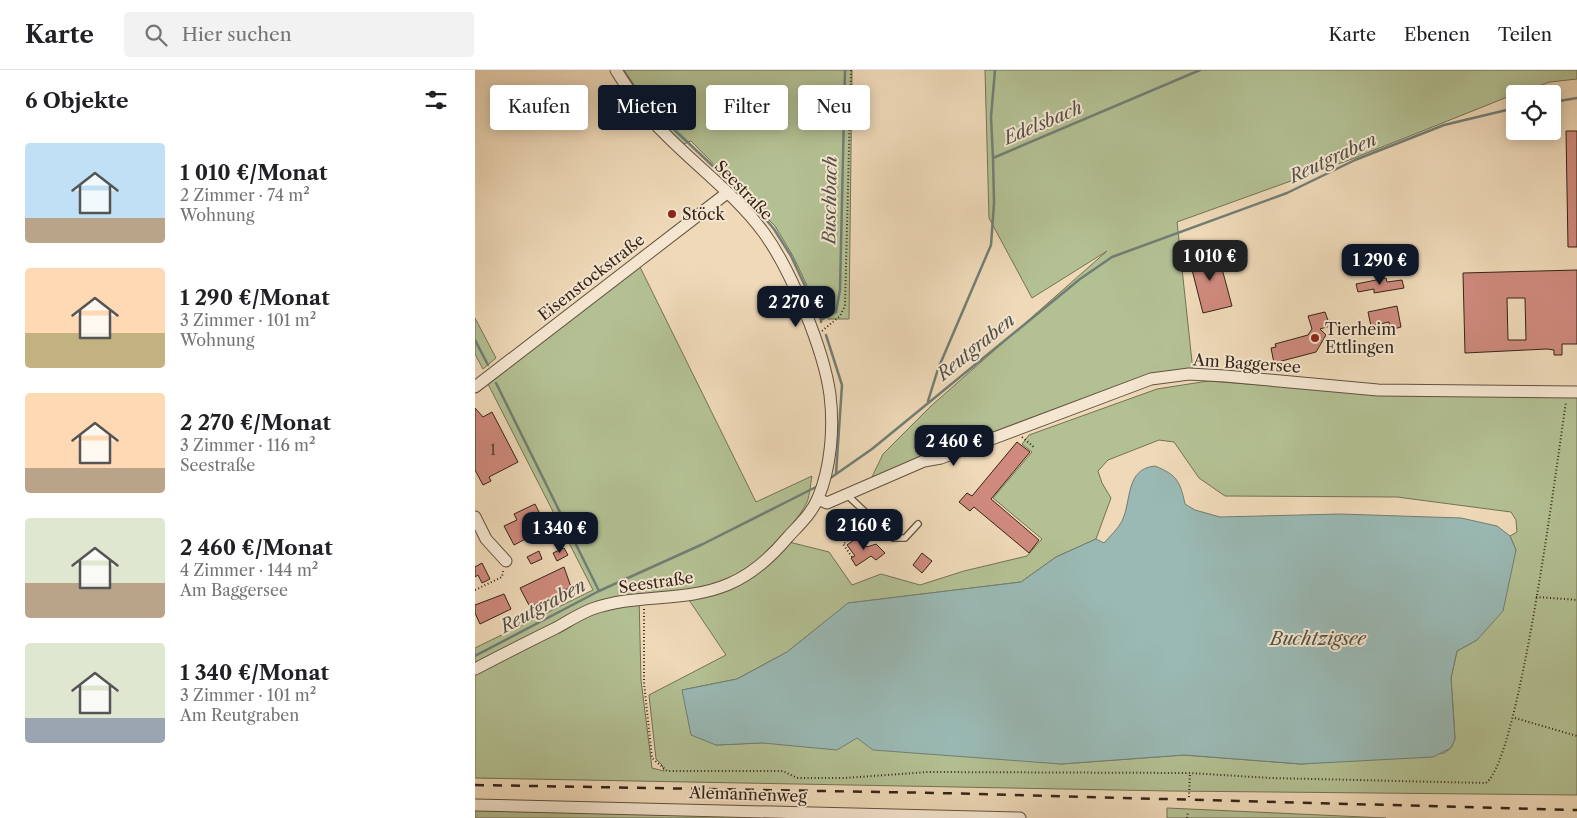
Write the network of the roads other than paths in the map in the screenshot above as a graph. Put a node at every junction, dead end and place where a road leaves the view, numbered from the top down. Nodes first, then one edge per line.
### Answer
1 (616, 70) edge
2 (727, 193) junction
3 (475, 388) edge
4 (1572, 391) edge
5 (846, 494) junction
6 (819, 495) junction
7 (475, 517) edge
8 (918, 524) dead end
9 (477, 530) edge
10 (506, 561) road end
11 (475, 668) edge
12 (475, 804) edge
13 (945, 817) edge
14 (1021, 818) edge

1 - 2 street, Seestraße
2 - 3 street, Eisenstockstraße
2 - 6 street, Seestraße
4 - 5 street, Am Baggersee
5 - 6 street
5 - 8 lane
6 - 11 street, Seestraße
7 - 9 street
9 - 10 street
12 - 13 street, Alemannenweg
13 - 14 street, Alemannenweg

